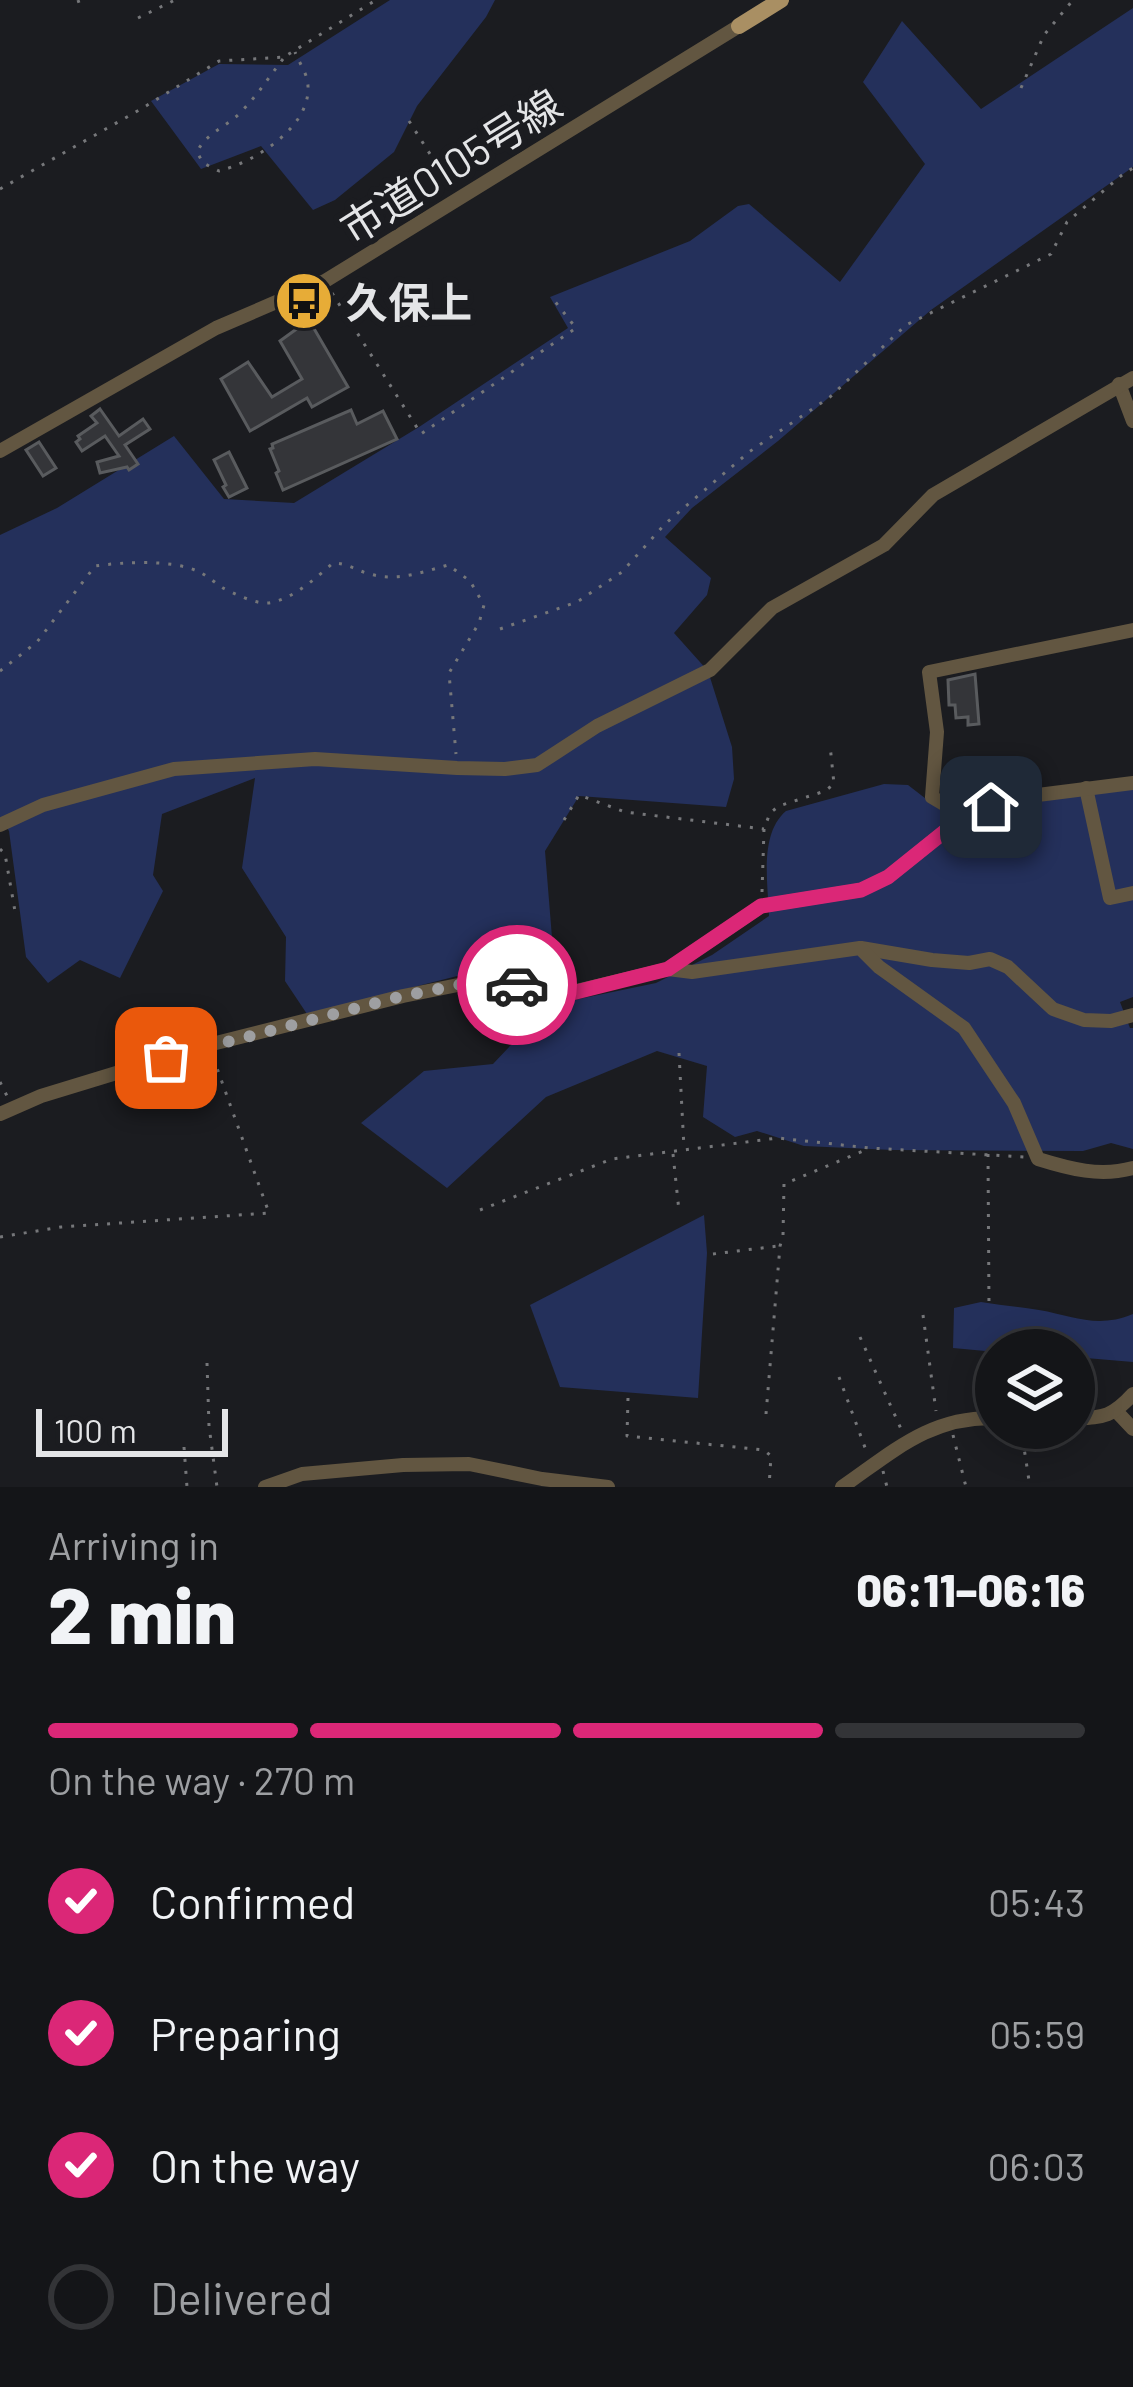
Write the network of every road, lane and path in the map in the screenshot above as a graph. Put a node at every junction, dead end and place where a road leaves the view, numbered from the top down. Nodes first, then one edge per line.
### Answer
1 (175, 0) edge
2 (376, 0) edge
3 (782, 0) edge
4 (1073, 0) edge
5 (138, 18) dead end
6 (739, 26) joint
7 (294, 51) junction
8 (284, 57) junction
9 (1021, 88) dead end
10 (409, 121) dead end
11 (1133, 169) edge
12 (0, 189) edge
13 (459, 198) junction
14 (325, 281) junction
15 (553, 299) dead end
16 (1126, 381) edge
17 (1133, 421) edge
18 (0, 451) edge
19 (500, 629) dead end
20 (1133, 630) edge
21 (0, 671) edge
22 (830, 745) dead end
23 (457, 768) junction
24 (1133, 783) edge
25 (1086, 788) junction
26 (964, 816) junction
27 (564, 820) dead end
28 (0, 825) edge
29 (764, 829) junction
30 (0, 849) edge
31 (1133, 892) edge
32 (761, 906) junction
33 (16, 917) dead end
34 (860, 948) junction
35 (668, 969) junction
36 (1133, 1015) edge
37 (210, 1048) dead end
38 (679, 1053) dead end
39 (0, 1082) edge
40 (6, 1111) edge
41 (870, 1148) junction
42 (684, 1150) junction
43 (673, 1151) junction
44 (988, 1154) junction
45 (1038, 1159) junction
46 (1133, 1168) edge
47 (480, 1210) dead end
48 (679, 1211) dead end
49 (0, 1237) edge
50 (780, 1246) junction
51 (713, 1254) dead end
52 (988, 1307) dead end
53 (923, 1315) dead end
54 (860, 1337) dead end
55 (207, 1363) dead end
56 (839, 1377) dead end
57 (1133, 1394) edge
58 (628, 1397) dead end
59 (1117, 1412) junction
60 (766, 1414) dead end
61 (975, 1417) edge
62 (1095, 1418) edge
63 (944, 1423) junction
64 (1133, 1429) edge
65 (906, 1442) junction
66 (184, 1447) dead end
67 (1024, 1449) edge
68 (872, 1466) junction
69 (539, 1483) edge
70 (187, 1487) edge
71 (217, 1487) edge
72 (265, 1487) edge
73 (608, 1487) edge
74 (769, 1487) edge
75 (842, 1487) edge
76 (966, 1487) edge
77 (1030, 1487) edge

1 - 5 path
2 - 7 path
3 - 6 main road
4 - 9 path
6 - 13 street, 市道0105号線
7 - 8 path
7 - 8 path
8 - 12 path
10 - 13 path
11 - 19 path
13 - 14 street, 市道0105号線
14 - 15 path
14 - 18 street, 市道0105号線
16 - 17 street
16 - 23 street
20 - 26 street
21 - 23 path
22 - 29 path
23 - 28 street
24 - 25 street
25 - 26 street
25 - 31 street
26 - 32 street
27 - 29 path
29 - 32 path
30 - 33 path
32 - 35 street
34 - 35 street
34 - 36 street
34 - 45 street
35 - 40 street
37 - 49 path
38 - 42 path
39 - 40 path
41 - 42 path
41 - 44 path
41 - 50 path
42 - 43 path
43 - 47 path
43 - 48 path
44 - 45 path
44 - 52 path
45 - 46 street
50 - 51 path
50 - 60 path
53 - 63 path
54 - 65 path
55 - 71 path
56 - 68 path
57 - 59 street
58 - 74 path
59 - 62 street
59 - 64 street
61 - 63 street
63 - 65 street
63 - 76 path
65 - 68 street
66 - 70 path
67 - 77 path
68 - 75 street
69 - 72 street
69 - 73 street

